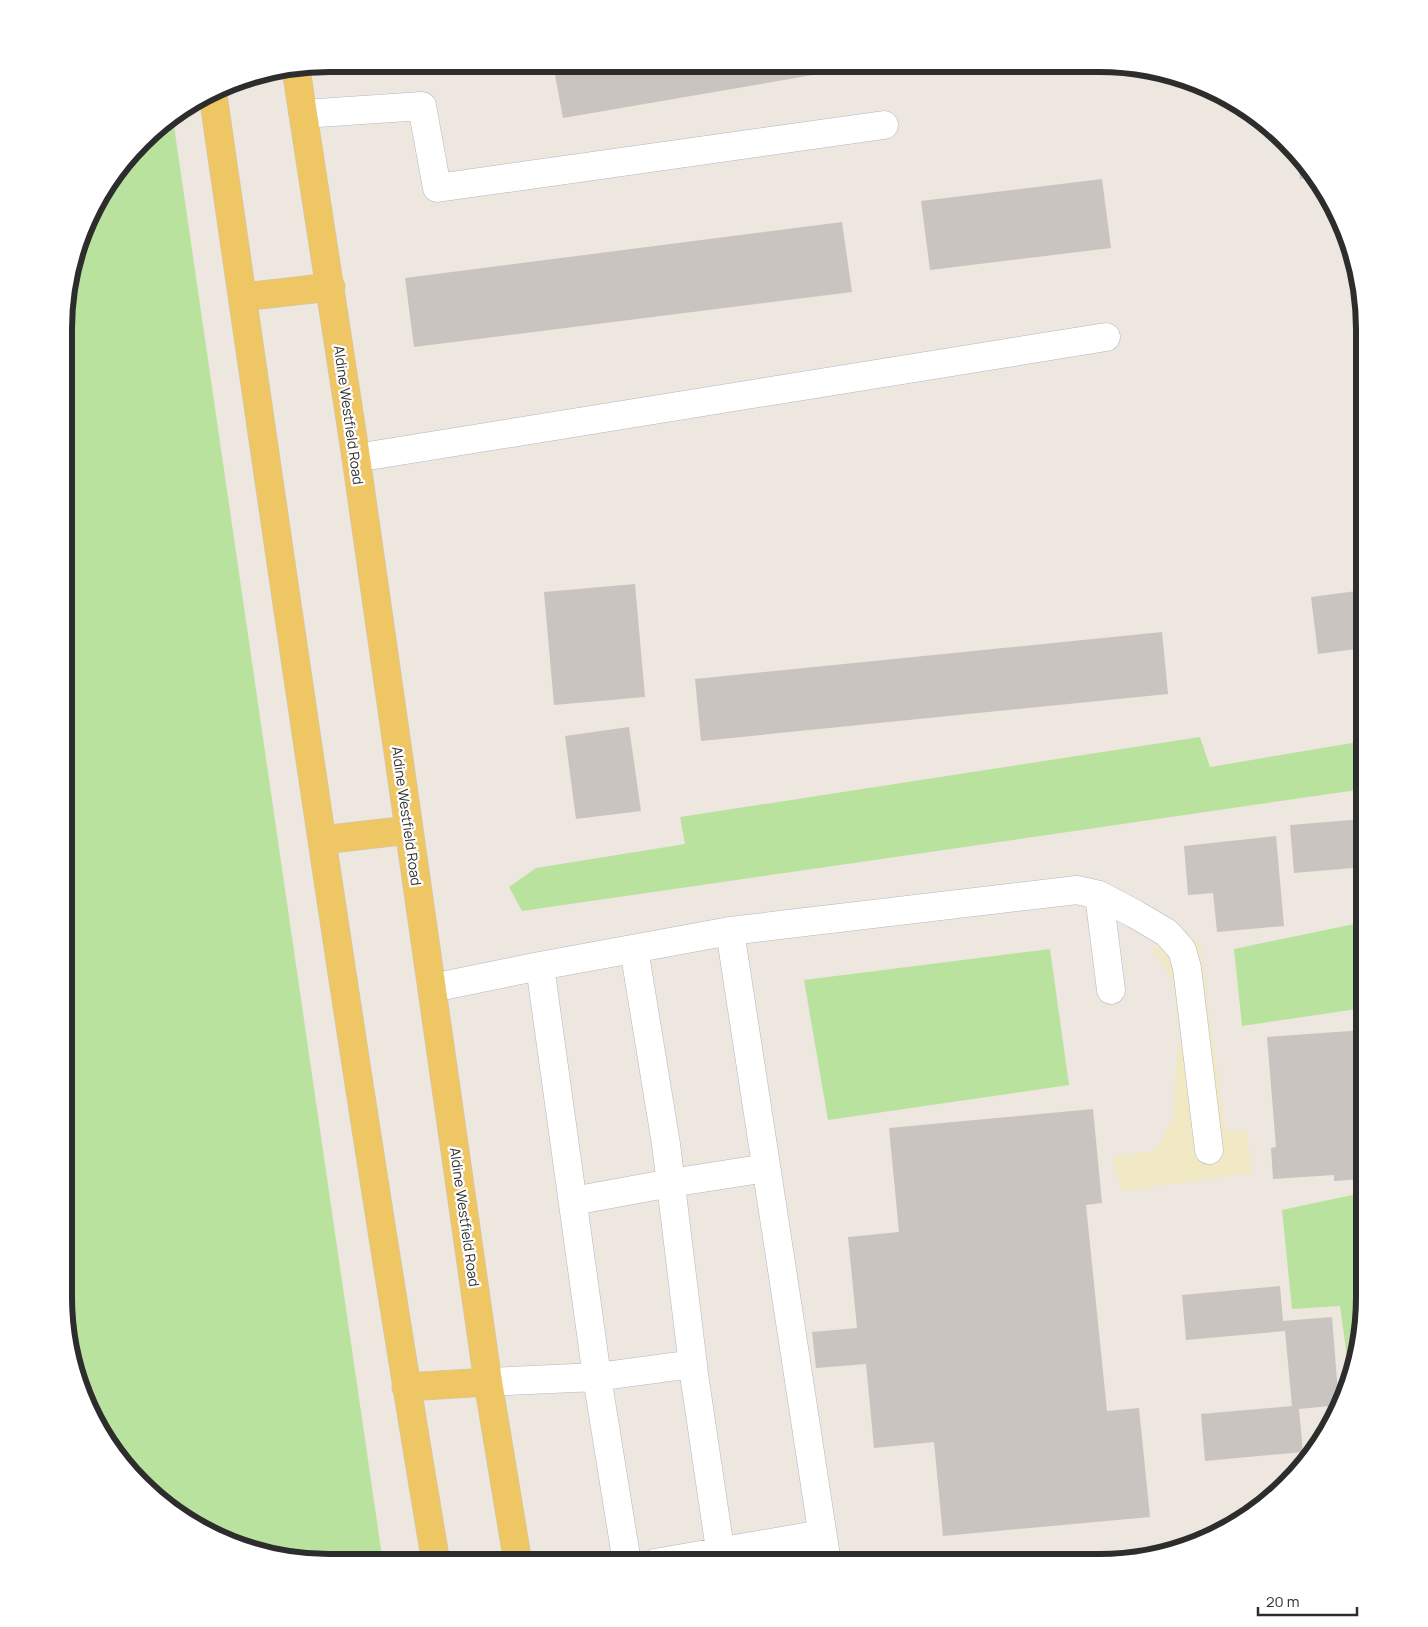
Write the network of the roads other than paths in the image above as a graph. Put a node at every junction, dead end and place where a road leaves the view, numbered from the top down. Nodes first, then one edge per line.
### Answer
1 (297, 75) edge
2 (214, 100) edge
3 (303, 114) junction
4 (884, 125) dead end
5 (331, 288) junction
6 (243, 297) junction
7 (1106, 337) dead end
8 (356, 458) junction
9 (409, 830) junction
10 (322, 840) junction
11 (1098, 895) junction
12 (730, 931) junction
13 (634, 949) junction
14 (540, 966) junction
15 (432, 988) junction
16 (1111, 990) dead end
17 (1209, 1150) dead end
18 (766, 1168) junction
19 (671, 1183) junction
20 (573, 1201) junction
21 (693, 1364) junction
22 (597, 1377) junction
23 (488, 1382) junction
24 (406, 1387) junction
25 (822, 1534) junction
26 (434, 1554) edge
27 (517, 1554) edge
28 (626, 1554) edge
29 (721, 1554) edge
30 (734, 1554) edge
31 (825, 1554) edge

1 - 3 main road, Aldine Westfield Road
2 - 6 main road
3 - 4 lane
3 - 5 main road, Aldine Westfield Road
5 - 6 main road
5 - 8 main road, Aldine Westfield Road
6 - 10 main road
7 - 8 lane
8 - 9 main road, Aldine Westfield Road
9 - 10 main road
9 - 15 main road, Aldine Westfield Road
10 - 24 main road
11 - 12 lane
11 - 16 lane
11 - 17 lane
12 - 13 lane
12 - 18 lane
13 - 14 lane
13 - 19 lane
14 - 15 lane
14 - 20 lane
15 - 23 main road, Aldine Westfield Road
18 - 19 lane
18 - 25 lane
19 - 20 lane
19 - 21 lane
20 - 22 lane
21 - 22 lane
21 - 29 lane
22 - 23 lane
22 - 28 lane
23 - 24 main road
23 - 27 main road, Aldine Westfield Road
24 - 26 main road
25 - 30 lane
25 - 31 lane

